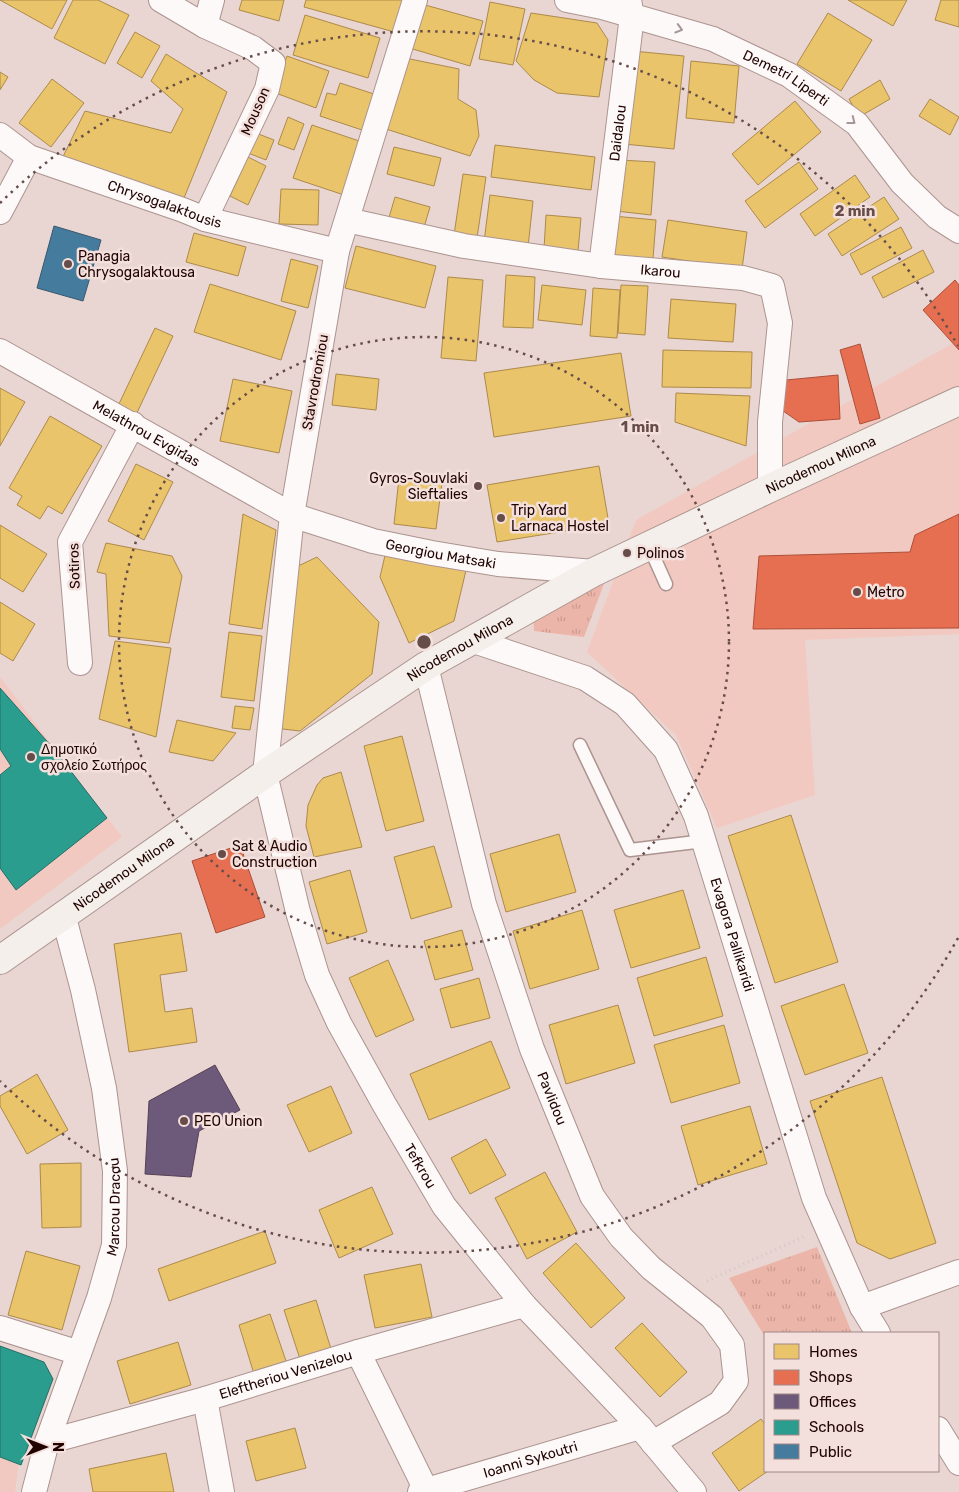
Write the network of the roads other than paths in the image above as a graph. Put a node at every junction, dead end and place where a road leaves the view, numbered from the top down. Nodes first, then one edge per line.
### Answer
1 (161, 0) edge
2 (212, 0) edge
3 (416, 0) edge
4 (566, 0) edge
5 (631, 8) edge
6 (205, 26) junction
7 (0, 135) edge
8 (30, 157) junction
9 (0, 212) edge
10 (204, 219) junction
11 (348, 220) junction
12 (959, 231) edge
13 (337, 251) junction
14 (601, 266) junction
15 (0, 351) edge
16 (959, 401) edge
17 (133, 424) junction
18 (770, 488) junction
19 (292, 515) junction
20 (648, 546) junction
21 (594, 572) junction
22 (666, 584) dead end
23 (471, 640) junction
24 (80, 664) dead end
25 (426, 666) junction
26 (580, 745) dead end
27 (265, 774) junction
28 (704, 842) junction
29 (63, 914) junction
30 (0, 960) edge
31 (959, 1272) edge
32 (524, 1305) junction
33 (862, 1307) junction
34 (0, 1328) edge
35 (877, 1332) edge
36 (358, 1352) junction
37 (79, 1353) junction
38 (205, 1399) junction
39 (939, 1431) edge
40 (647, 1435) junction
41 (47, 1442) junction
42 (959, 1463) edge
43 (423, 1491) edge
44 (34, 1492) edge
45 (222, 1492) edge
46 (694, 1492) edge

1 - 6 street, Mouson
2 - 6 street
3 - 11 street, Stavrodromiou
4 - 5 street, Demetri Liperti
5 -> 12 street, Demetri Liperti
5 - 14 street, Daidalou
6 - 10 street, Mouson
7 - 8 street, Chrysogalaktousis
8 - 9 street
8 - 10 street, Chrysogalaktousis
10 - 13 street, Chrysogalaktousis
11 - 13 street, Stavrodromiou
11 - 14 street, Ikarou
13 - 19 street, Stavrodromiou
14 - 18 street, Ikarou
15 - 17 street, Melathrou Evgirias
16 - 18 main road, Nicodemou Milona
17 - 19 street, Melathrou Evgirias
17 - 24 street, Sotiros
18 - 20 main road, Nicodemou Milona
19 - 21 street, Georgiou Matsaki
19 - 27 street, Stavrodromiou
20 - 21 main road, Nicodemou Milona
20 - 22 lane
21 - 23 main road, Nicodemou Milona
23 - 25 main road, Nicodemou Milona
23 - 28 street, Evagora Pallikaridi
25 - 27 main road, Nicodemou Milona
25 - 40 street, Pavlidou
26 - 28 lane
27 - 29 main road, Nicodemou Milona
27 - 32 street, Tefkrou
28 - 33 street, Evagora Pallikaridi
29 - 30 main road, Nicodemou Milona
29 - 37 street, Marcou Dracou
31 - 33 street
32 - 36 street, Eleftheriou Venizelou
32 - 40 street, Tefkrou
33 - 35 street, Evagora Pallikaridi
34 - 37 street
36 - 38 street, Eleftheriou Venizelou
36 - 43 street
37 - 41 street, Marcou Dracou
38 - 41 street, Eleftheriou Venizelou
38 - 45 street
39 - 42 street
40 - 43 street, Ioanni Sykoutri
40 - 46 street, Tefkrou
41 - 44 street, Marcou Dracou

